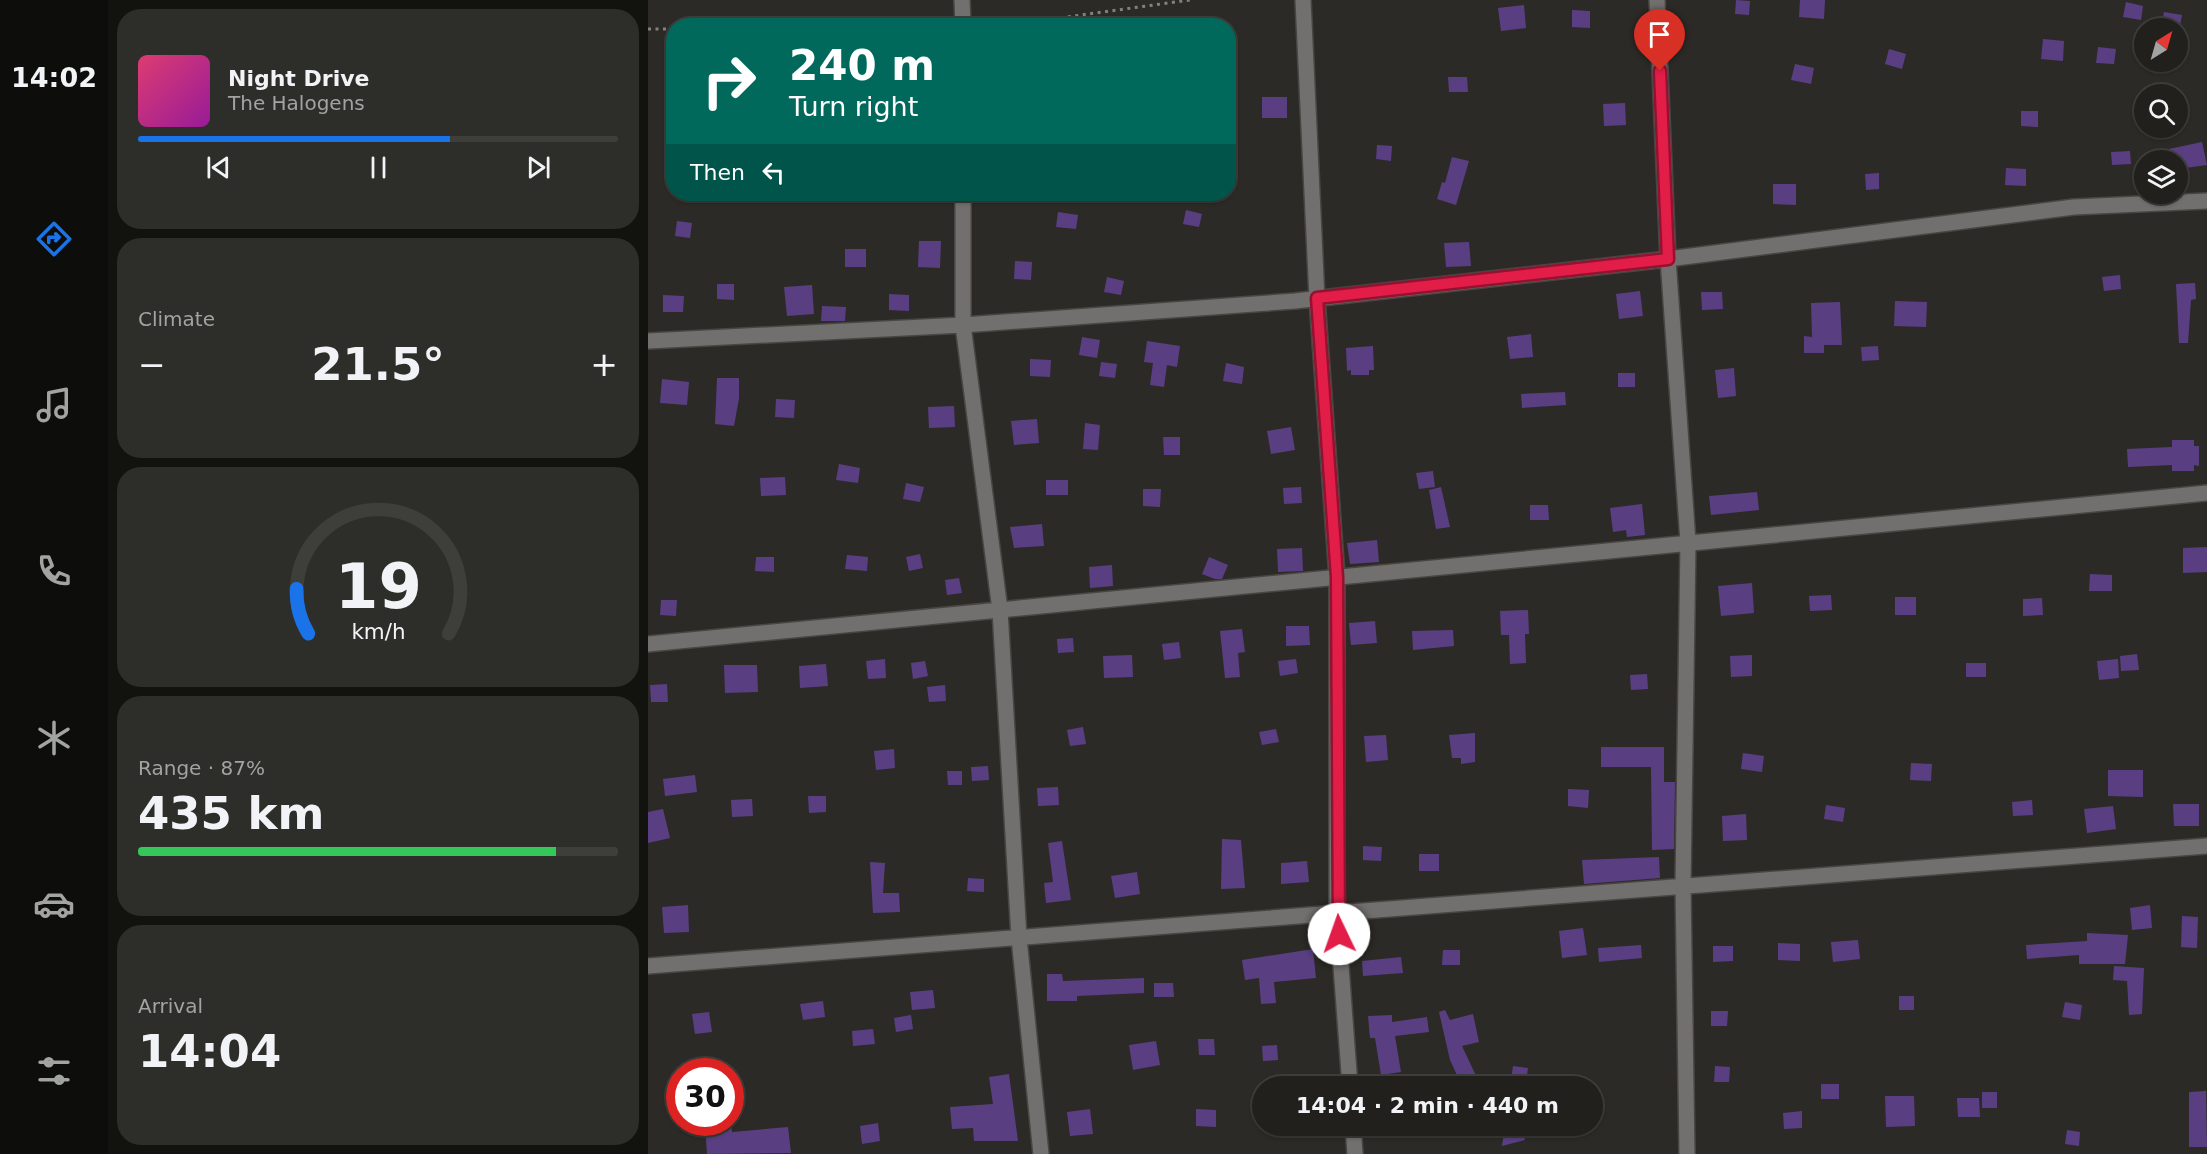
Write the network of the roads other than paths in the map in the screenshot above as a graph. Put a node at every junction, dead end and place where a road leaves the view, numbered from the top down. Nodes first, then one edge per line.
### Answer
1 (962, 0) edge
2 (1303, 0) edge
3 (1657, 0) edge
4 (963, 18) edge
5 (963, 201) edge
6 (2207, 201) edge
7 (1668, 259) junction
8 (1317, 298) junction
9 (963, 325) junction
10 (648, 341) edge
11 (2207, 493) edge
12 (1688, 542) junction
13 (1337, 577) junction
14 (1000, 610) junction
15 (648, 644) edge
16 (2207, 846) edge
17 (1683, 886) junction
18 (1337, 913) junction
19 (1019, 938) junction
20 (648, 966) edge
21 (1349, 1076) edge
22 (1354, 1136) edge
23 (1041, 1154) edge
24 (1355, 1154) edge
25 (1687, 1154) edge

1 - 4 street
2 - 8 street
3 - 7 street
5 - 9 street
6 - 7 street
7 - 8 street
7 - 12 street
8 - 9 street
8 - 13 street
9 - 10 street
9 - 14 street
11 - 12 street
12 - 13 street
12 - 17 street
13 - 14 street
13 - 18 street
14 - 15 street
14 - 19 street
16 - 17 street
17 - 18 street
17 - 25 street
18 - 19 street
18 - 21 street
19 - 20 street
19 - 23 street
22 - 24 street

